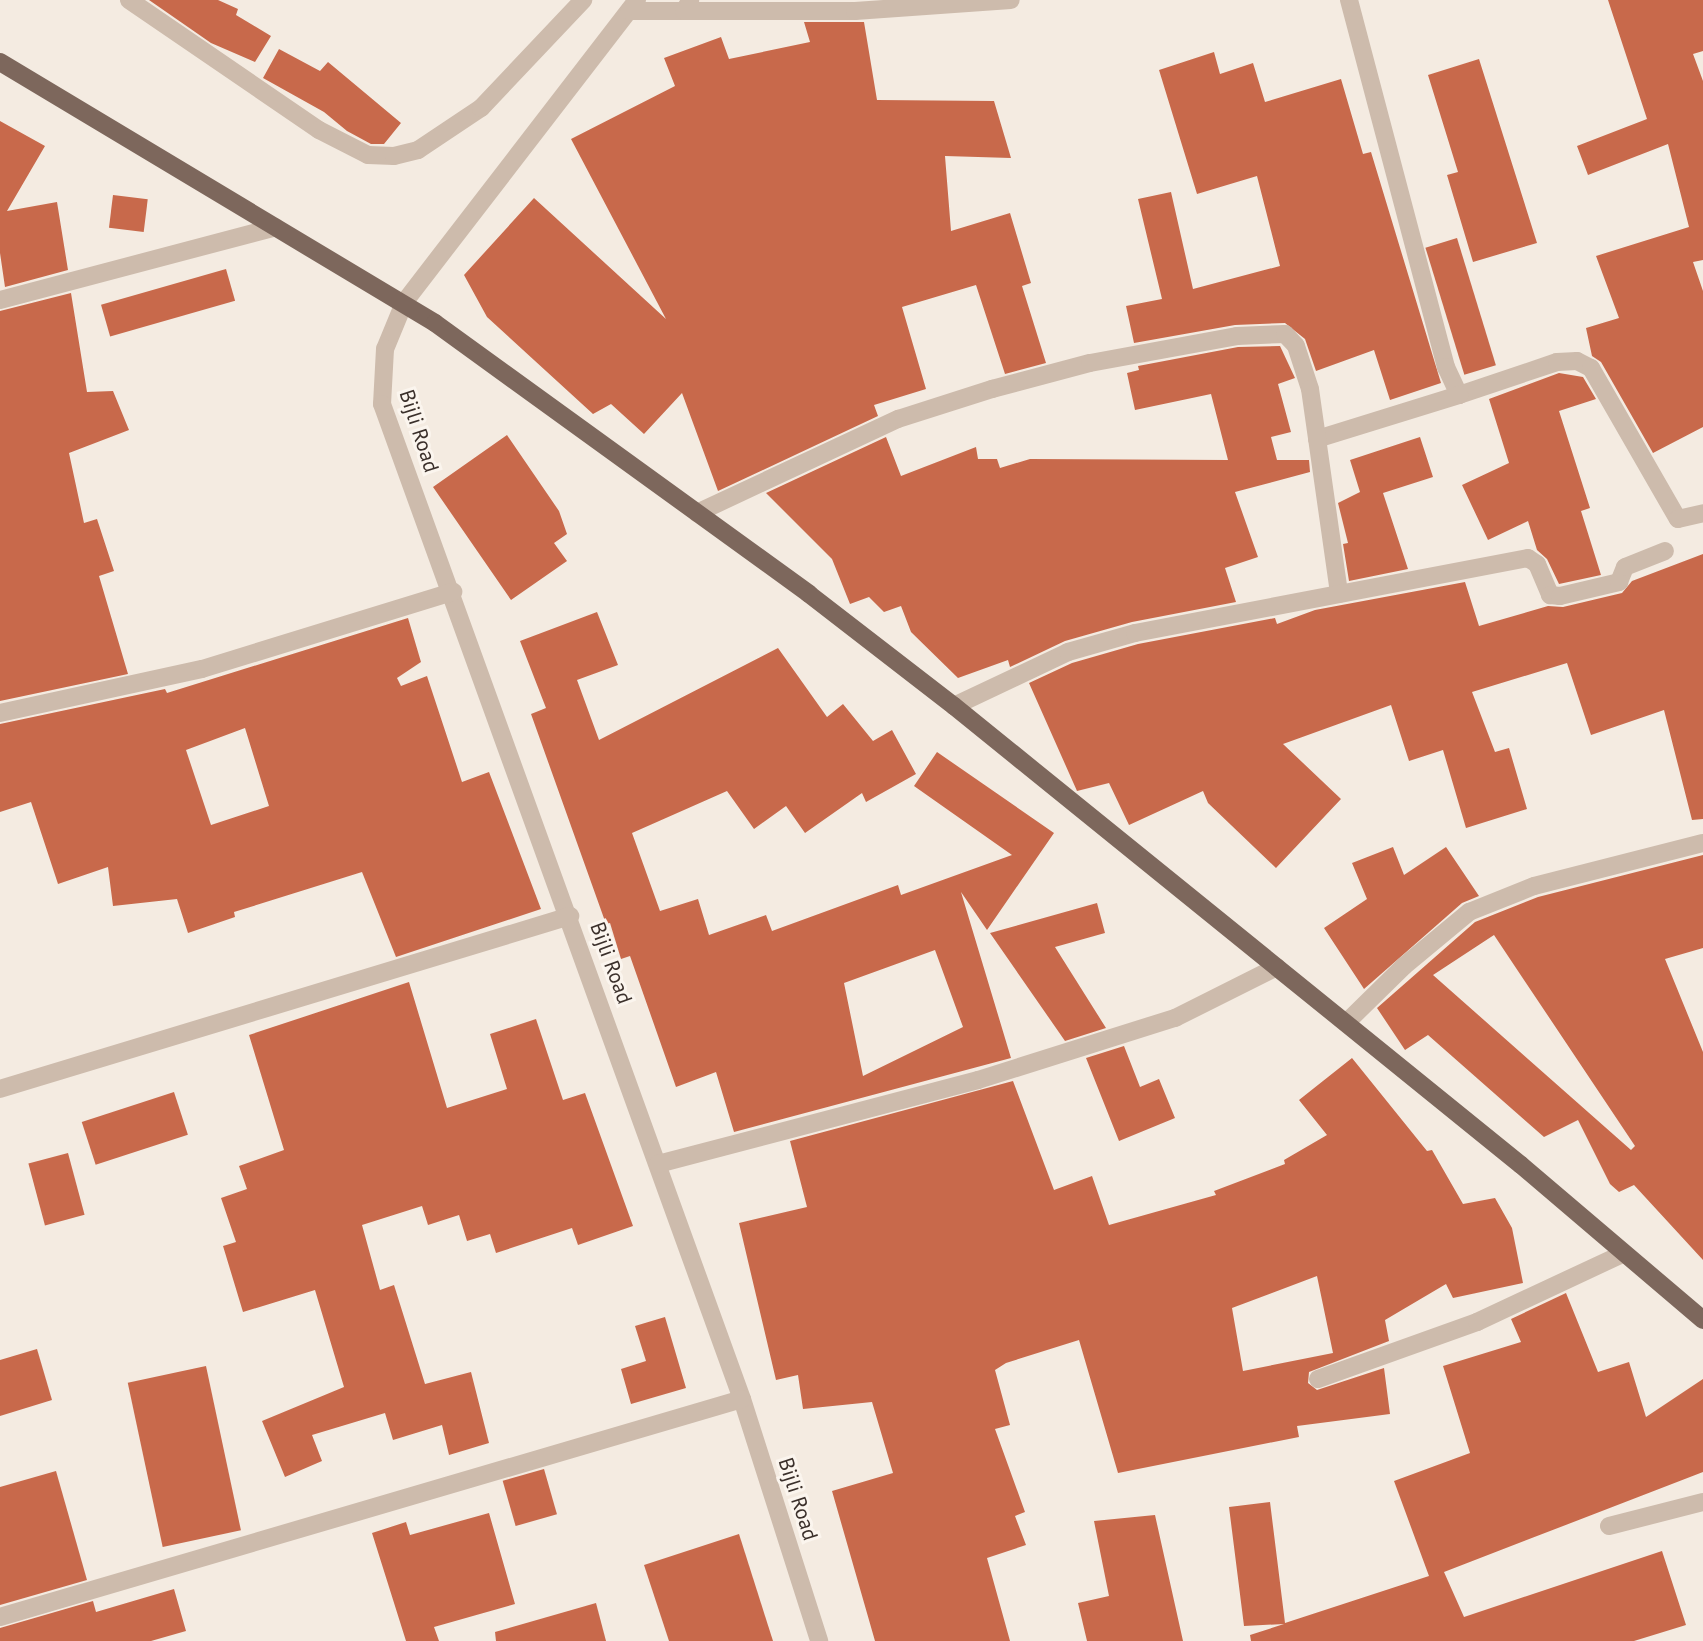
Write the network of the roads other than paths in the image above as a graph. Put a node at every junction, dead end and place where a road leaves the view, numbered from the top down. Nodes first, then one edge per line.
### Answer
1 (129, 0) edge
2 (583, 0) edge
3 (1011, 0) edge
4 (1349, 0) edge
5 (687, 5) edge
6 (633, 6) edge
7 (0, 62) edge
8 (276, 226) junction
9 (0, 300) edge
10 (404, 303) junction
11 (1460, 395) junction
12 (1317, 439) junction
13 (697, 513) junction
14 (1703, 513) edge
15 (1665, 551) dead end
16 (453, 592) junction
17 (1339, 594) junction
18 (954, 706) junction
19 (0, 713) edge
20 (1703, 844) edge
21 (570, 916) junction
22 (1277, 967) junction
23 (1346, 1023) junction
24 (0, 1089) edge
25 (658, 1164) junction
26 (1624, 1253) junction
27 (1703, 1320) edge
28 (1318, 1379) dead end
29 (742, 1399) junction
30 (1703, 1502) edge
31 (1609, 1525) dead end
32 (0, 1617) edge
33 (819, 1641) edge

1 - 2 street
3 - 5 street
4 - 11 street
5 - 6 street
6 - 10 street, Bijli Road
7 - 8 main road
8 - 9 street
8 - 10 main road
10 - 13 main road
10 - 16 street, Bijli Road
11 - 12 street
11 - 14 street
12 - 13 street
12 - 17 street
13 - 18 main road
15 - 17 street
16 - 19 street
16 - 21 street, Bijli Road
17 - 18 street
18 - 22 main road
20 - 23 street
21 - 24 street
21 - 25 street, Bijli Road
22 - 23 main road
22 - 25 street
23 - 26 main road
25 - 29 street, Bijli Road
26 - 27 main road
26 - 28 street
29 - 32 street
29 - 33 street, Bijli Road
30 - 31 street

